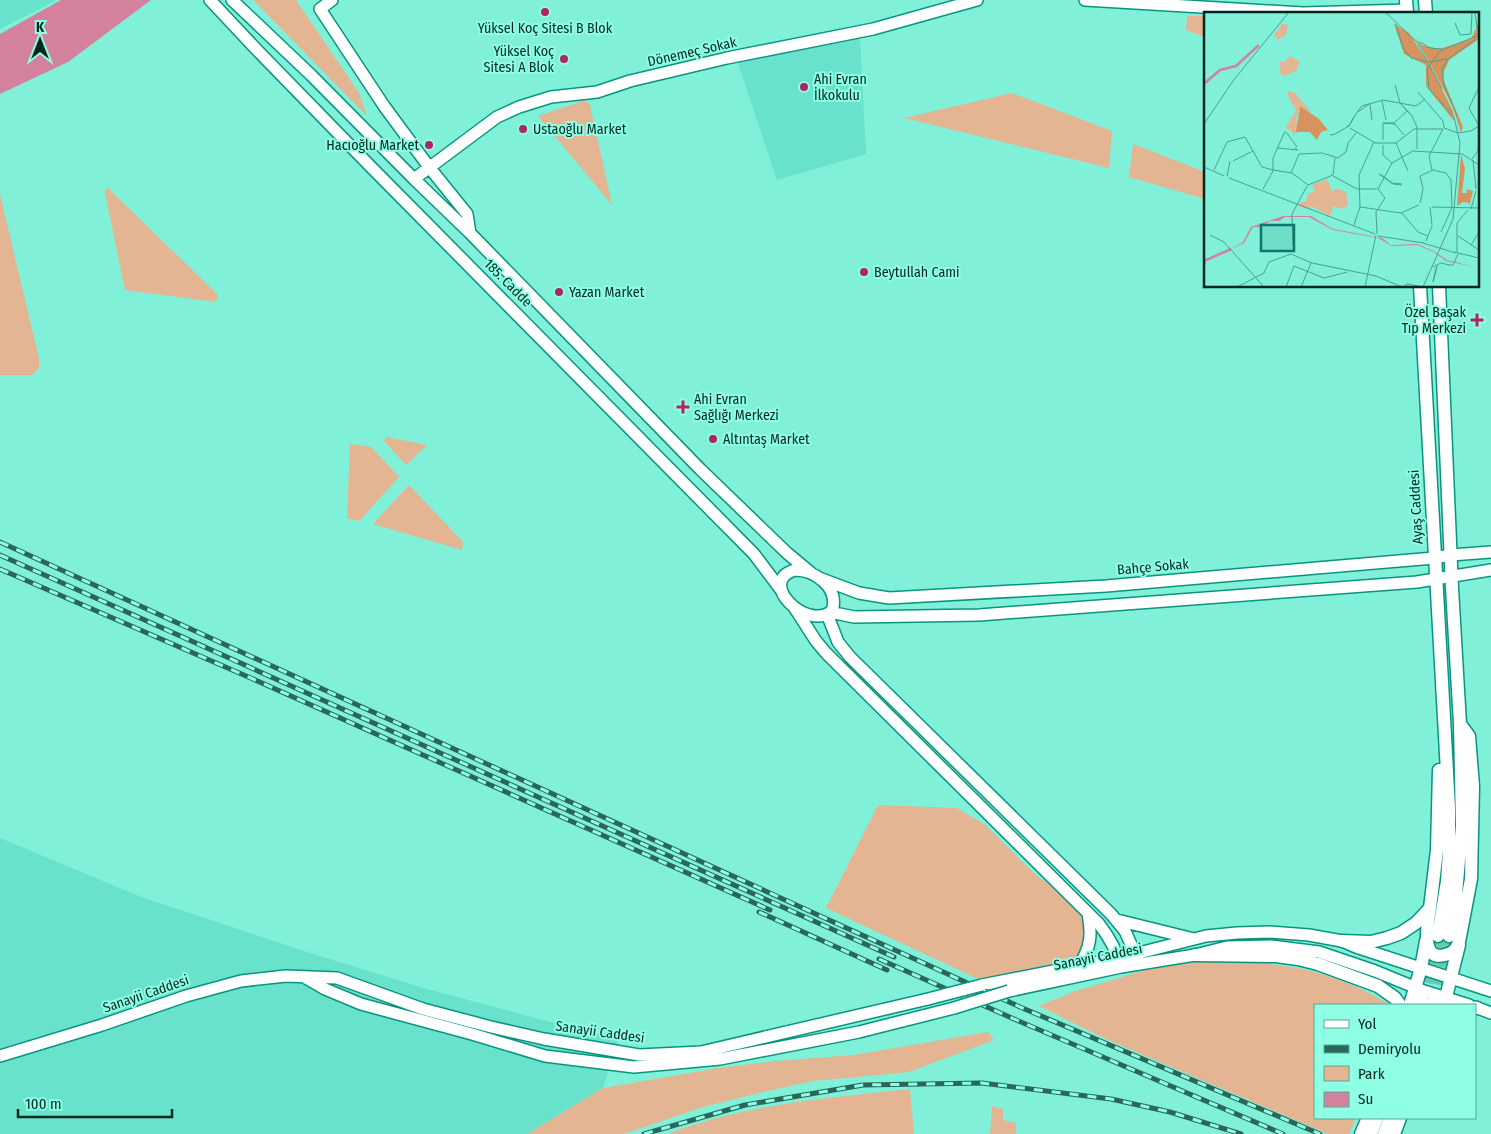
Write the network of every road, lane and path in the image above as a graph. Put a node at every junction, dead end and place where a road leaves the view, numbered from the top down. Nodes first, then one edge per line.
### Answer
1 (210, 0) edge
2 (232, 0) edge
3 (332, 0) edge
4 (977, 0) edge
5 (1085, 0) edge
6 (1406, 8) edge
7 (1284, 12) edge
8 (1324, 12) edge
9 (429, 168) junction
10 (414, 179) junction
11 (470, 232) junction
12 (1420, 288) edge
13 (1439, 288) edge
14 (1491, 552) edge
15 (1451, 555) junction
16 (1434, 558) junction
17 (1491, 570) edge
18 (815, 576) junction
19 (1452, 578) junction
20 (1436, 579) junction
21 (781, 590) junction
22 (794, 607) junction
23 (829, 613) junction
24 (1444, 726) junction
25 (1430, 908) junction
26 (1088, 914) junction
27 (1116, 920) junction
28 (1195, 939) junction
29 (1443, 939) junction
30 (1342, 941) junction
31 (1195, 955) junction
32 (1137, 959) junction
33 (1120, 962) junction
34 (1078, 966) junction
35 (1421, 968) junction
36 (305, 977) junction
37 (1450, 979) junction
38 (1415, 987) junction
39 (1491, 992) edge
40 (1433, 1003) edge
41 (1399, 1004) edge
42 (1410, 1004) edge
43 (1476, 1008) edge
44 (1491, 1013) edge
45 (0, 1056) edge
46 (1368, 1119) edge
47 (1377, 1119) edge
48 (1390, 1119) edge
49 (1400, 1119) edge
50 (1361, 1134) edge
51 (1371, 1134) edge
52 (1384, 1134) edge
53 (1394, 1134) edge

1 - 21 street, 185. Cadde
2 - 10 street, 185. Cadde
3 - 9 street
4 - 9 street, Dönemeç Sokak
5 - 7 street
6 - 8 street
9 - 10 street, Dönemeç Sokak
9 - 11 street
10 - 11 street, 185. Cadde
11 - 18 street, 185. Cadde
12 - 16 main road, Ayaş Caddesi
13 - 15 main road
14 - 15 street, Bahçe Sokak
15 - 16 street, Bahçe Sokak
15 - 19 main road
16 - 18 street, Bahçe Sokak
16 - 20 main road, Ayaş Caddesi
17 - 19 street
18 - 21 street
18 - 23 street
19 - 20 street
19 - 29 main road
20 - 23 street
20 - 24 main road, Ayaş Caddesi
21 - 22 street
22 - 23 street
22 - 26 street
23 - 27 street
24 - 25 main road
24 - 29 main road
25 - 29 main road
25 - 30 main road
26 - 33 street
26 - 34 street
27 - 28 street
27 - 32 street
28 - 30 street
28 - 32 street
29 - 35 main road
29 - 37 main road
30 - 35 street
31 - 32 street, Sanayii Caddesi
31 - 38 street, Sanayii Caddesi
31 - 41 main road
32 - 33 street, Sanayii Caddesi
33 - 34 street, Sanayii Caddesi
33 - 36 street, Sanayii Caddesi, bridge
34 - 36 street, Sanayii Caddesi, bridge
35 - 37 street
35 - 38 main road
36 - 45 street, Sanayii Caddesi
37 - 39 street
37 - 40 main road
38 - 40 street, Sanayii Caddesi
38 - 42 main road
43 - 44 street, Sanayii Caddesi
46 - 50 main road
47 - 51 main road
48 - 52 main road
49 - 53 main road

